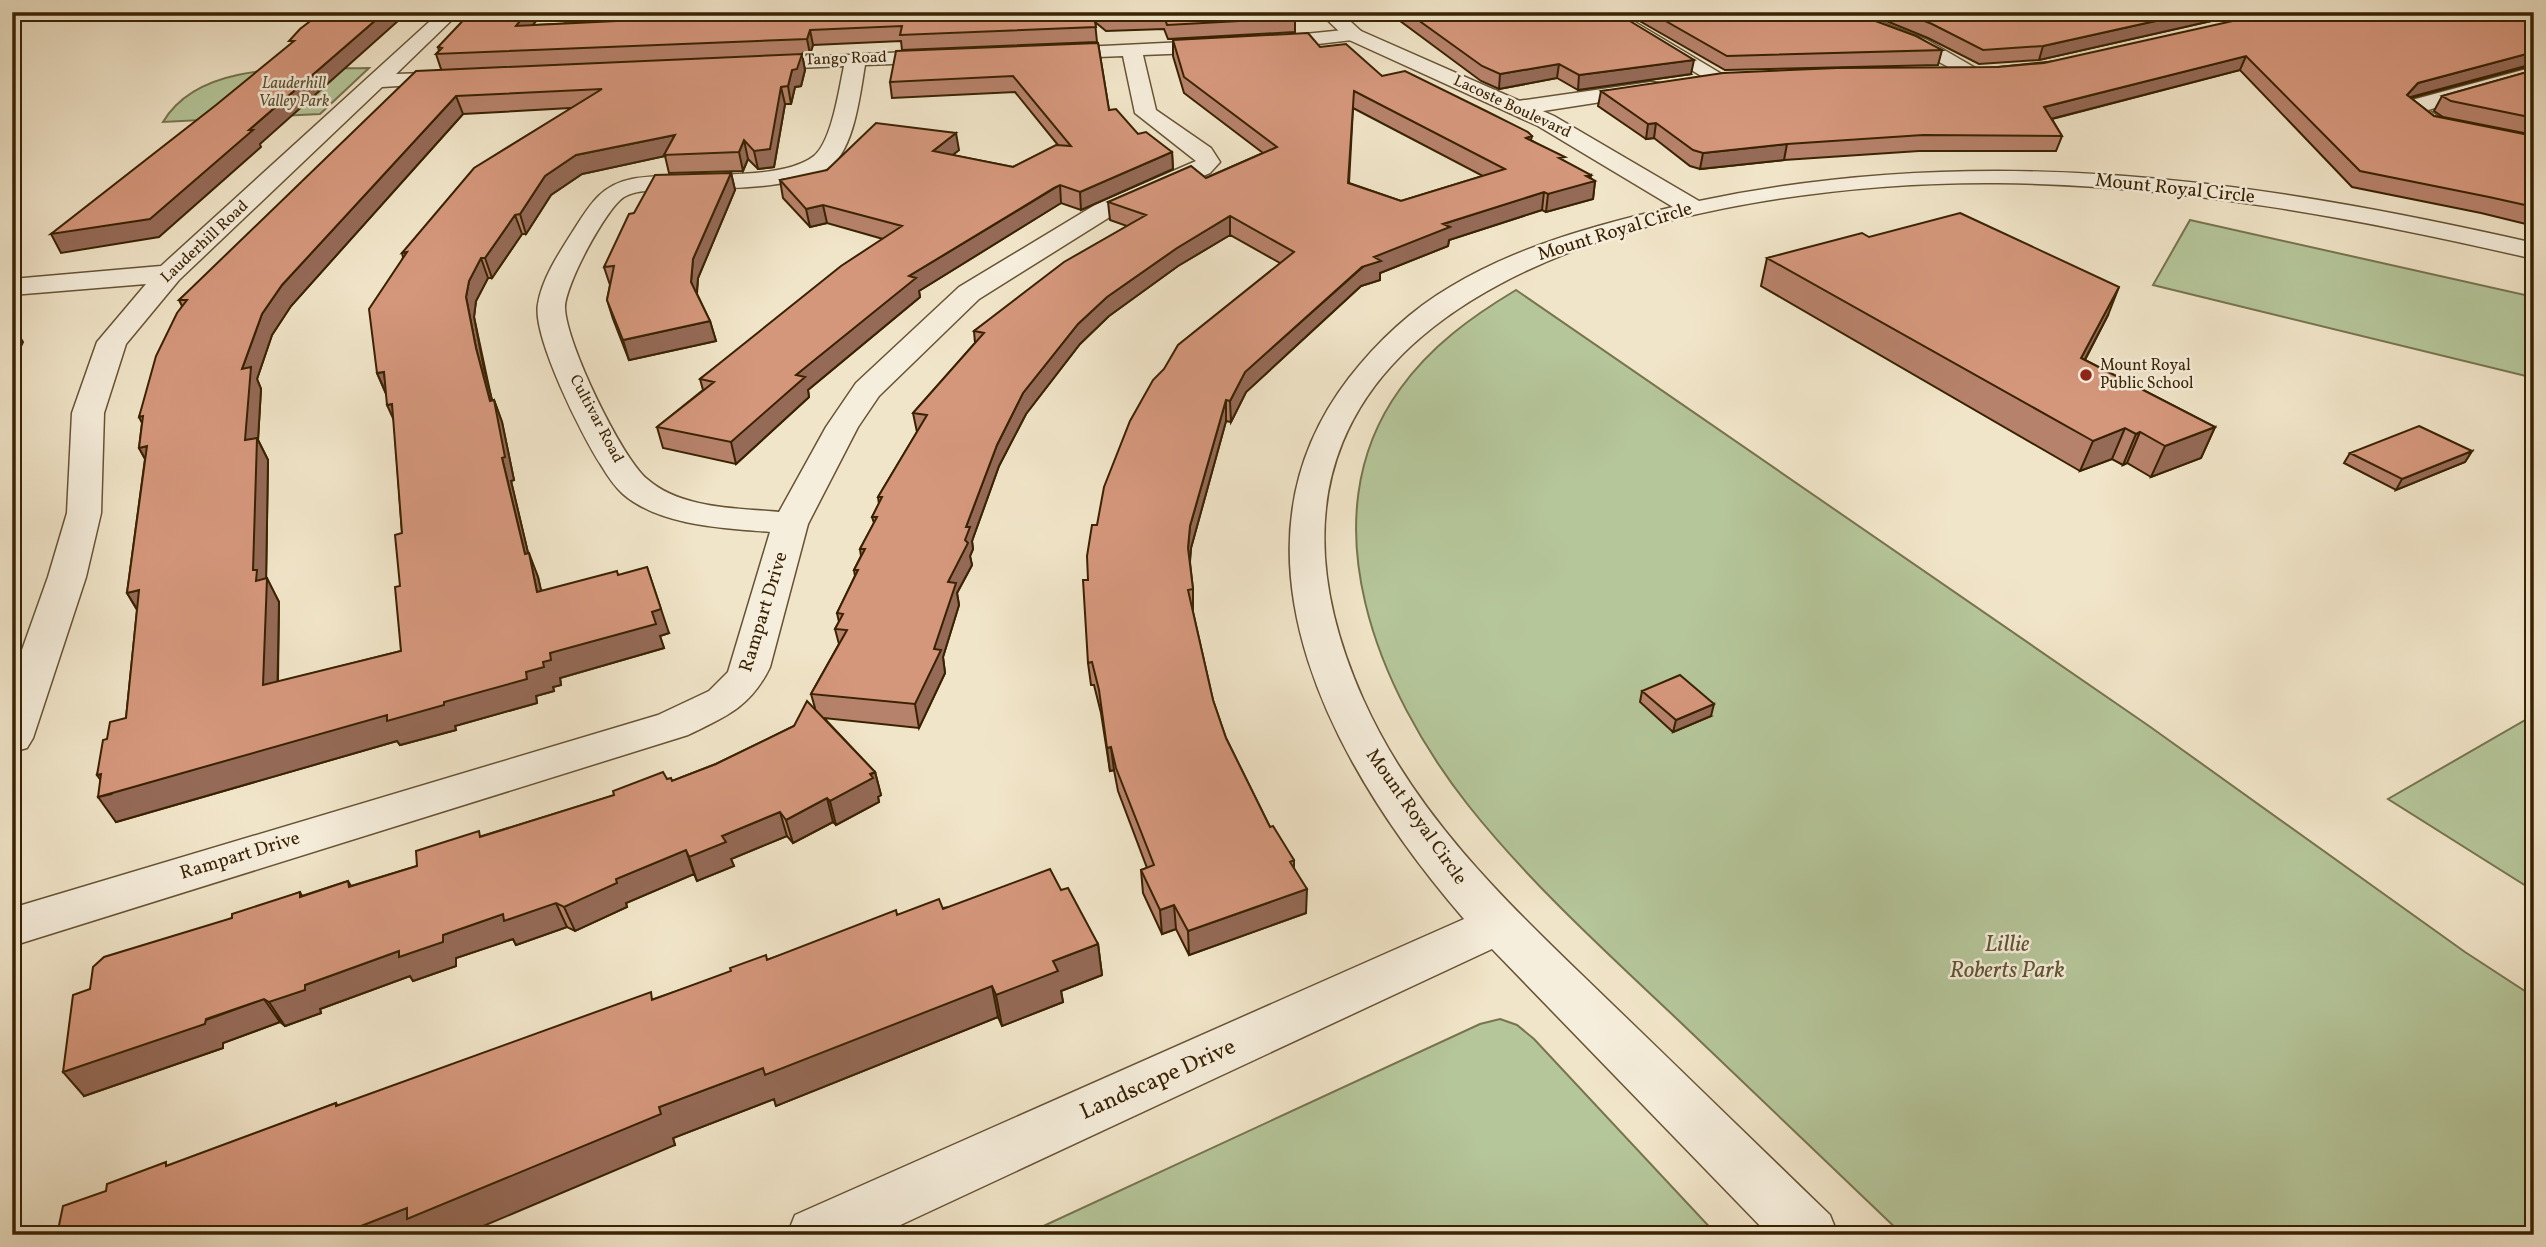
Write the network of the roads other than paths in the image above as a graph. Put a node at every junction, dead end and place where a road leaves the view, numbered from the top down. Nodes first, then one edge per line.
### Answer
1 (451, 12) edge
2 (1328, 12) edge
3 (1604, 12) edge
4 (1864, 12) edge
5 (1354, 36) junction
6 (1132, 50) junction
7 (1031, 53) edge
8 (965, 55) edge
9 (856, 59) junction
10 (734, 65) edge
11 (2534, 73) edge
12 (1936, 74) edge
13 (475, 77) edge
14 (1746, 78) edge
15 (1720, 79) junction
16 (380, 82) junction
17 (1518, 108) junction
18 (2534, 145) edge
19 (1693, 208) junction
20 (2534, 251) edge
21 (169, 274) junction
22 (12, 287) edge
23 (790, 524) junction
24 (12, 738) edge
25 (1500, 924) junction
26 (12, 927) edge
27 (816, 1235) edge
28 (1809, 1235) edge

1 - 16 street, Lauderhill Road
2 - 5 street, Lacoste Boulevard
3 - 15 street
4 - 12 street
5 - 6 street
5 - 17 street, Lacoste Boulevard
6 - 7 street
6 - 23 street, Rampart Drive
8 - 9 street, Tango Road
9 - 10 street, Tango Road
9 - 23 street, Cultivar Road
11 - 18 street
13 - 16 street
14 - 15 street
15 - 17 street
16 - 21 street, Lauderhill Road
17 - 19 street, Lacoste Boulevard
19 - 20 street, Mount Royal Circle
19 - 25 street, Mount Royal Circle
21 - 22 street
21 - 24 street, Lauderhill Road
23 - 26 street, Rampart Drive
25 - 27 street, Landscape Drive
25 - 28 street, Mount Royal Circle

